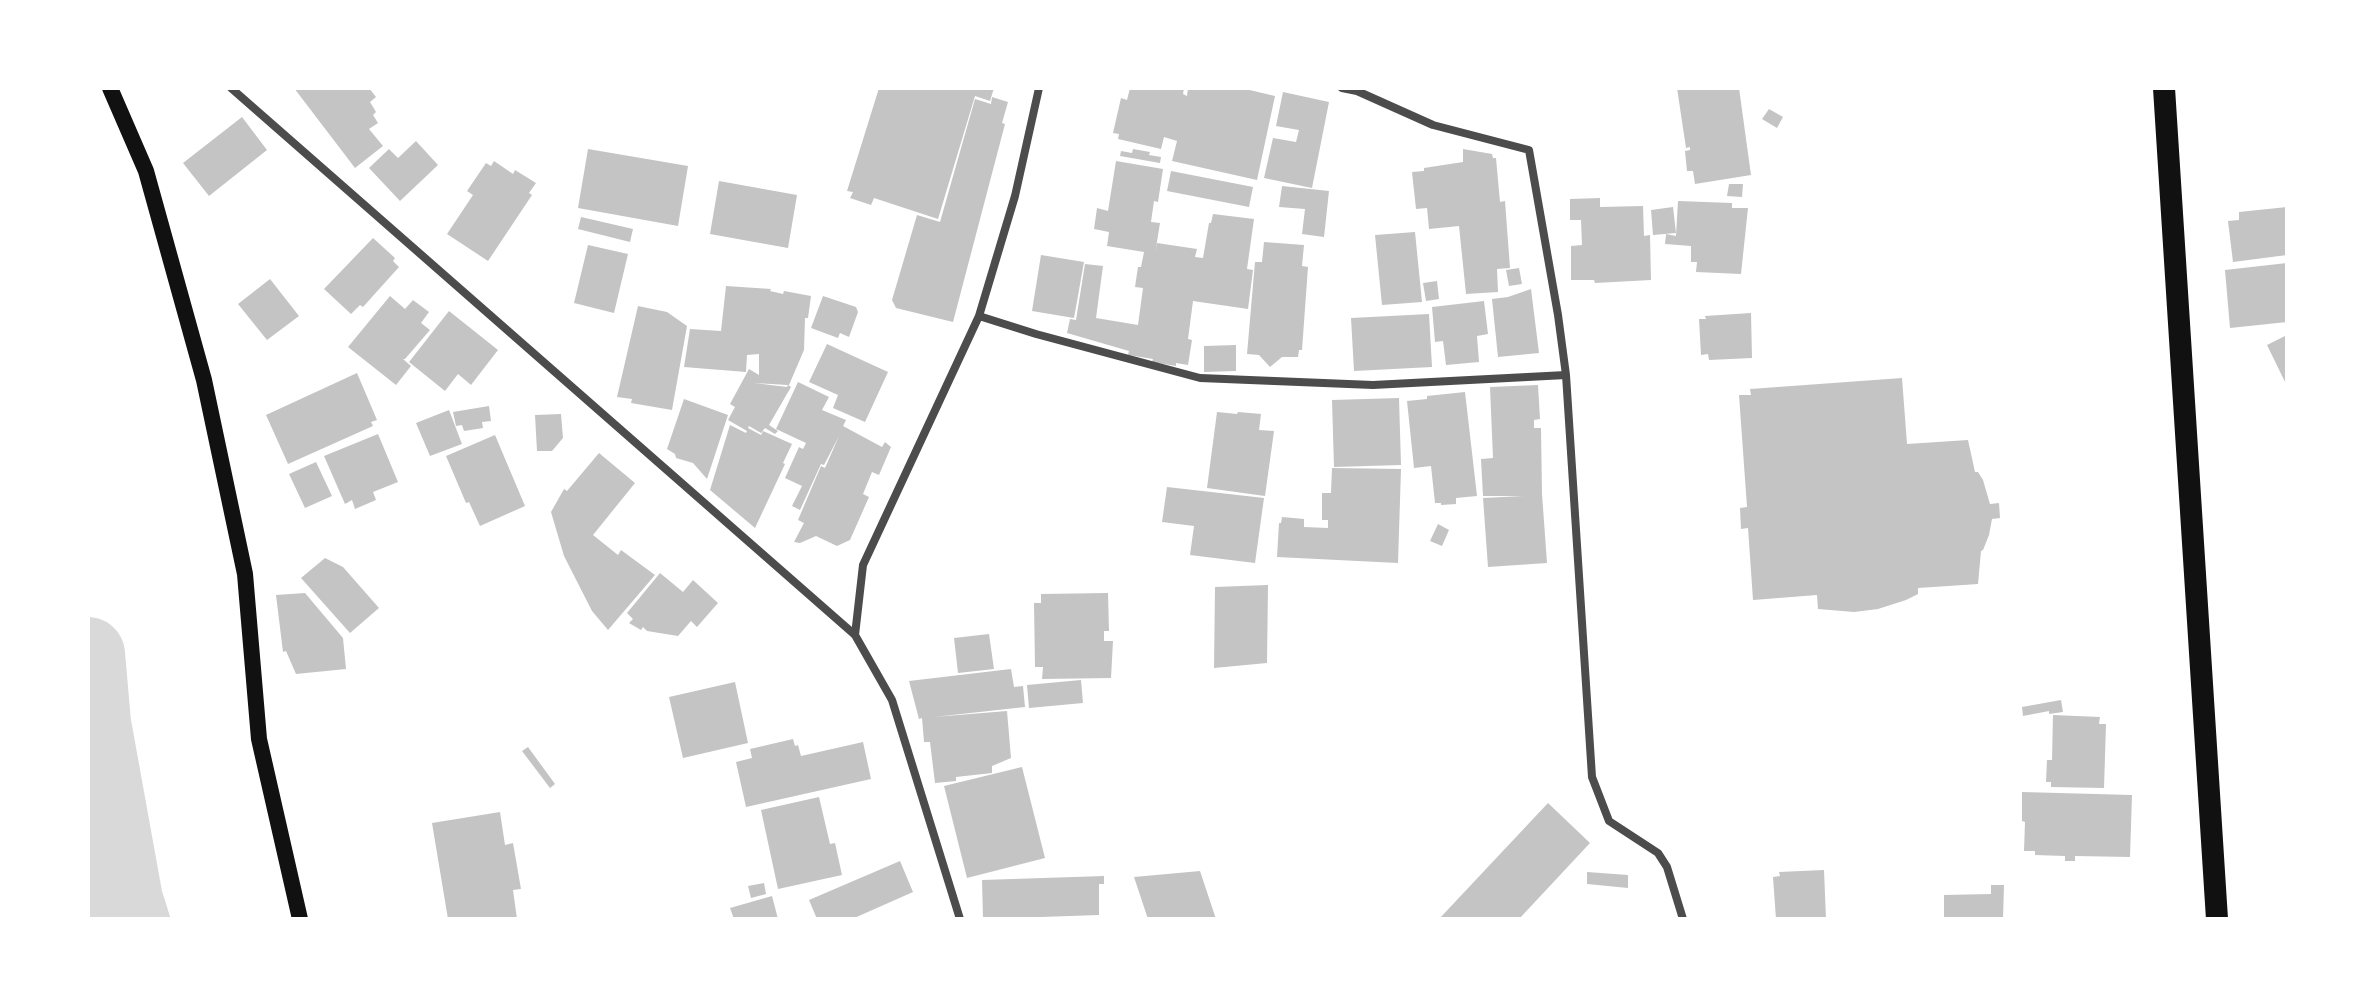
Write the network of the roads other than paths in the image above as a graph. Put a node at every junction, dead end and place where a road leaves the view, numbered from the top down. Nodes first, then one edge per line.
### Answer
1 (110, 88) edge
2 (231, 88) edge
3 (1039, 88) edge
4 (1342, 88) edge
5 (2164, 88) edge
6 (979, 316) junction
7 (1566, 375) junction
8 (855, 635) junction
9 (300, 919) edge
10 (960, 919) edge
11 (1683, 919) edge
12 (2217, 919) edge

1 - 9 main road
2 - 8 street
3 - 6 street
4 - 7 street
5 - 12 highway
6 - 7 street
6 - 8 street
7 - 11 street
8 - 10 street

